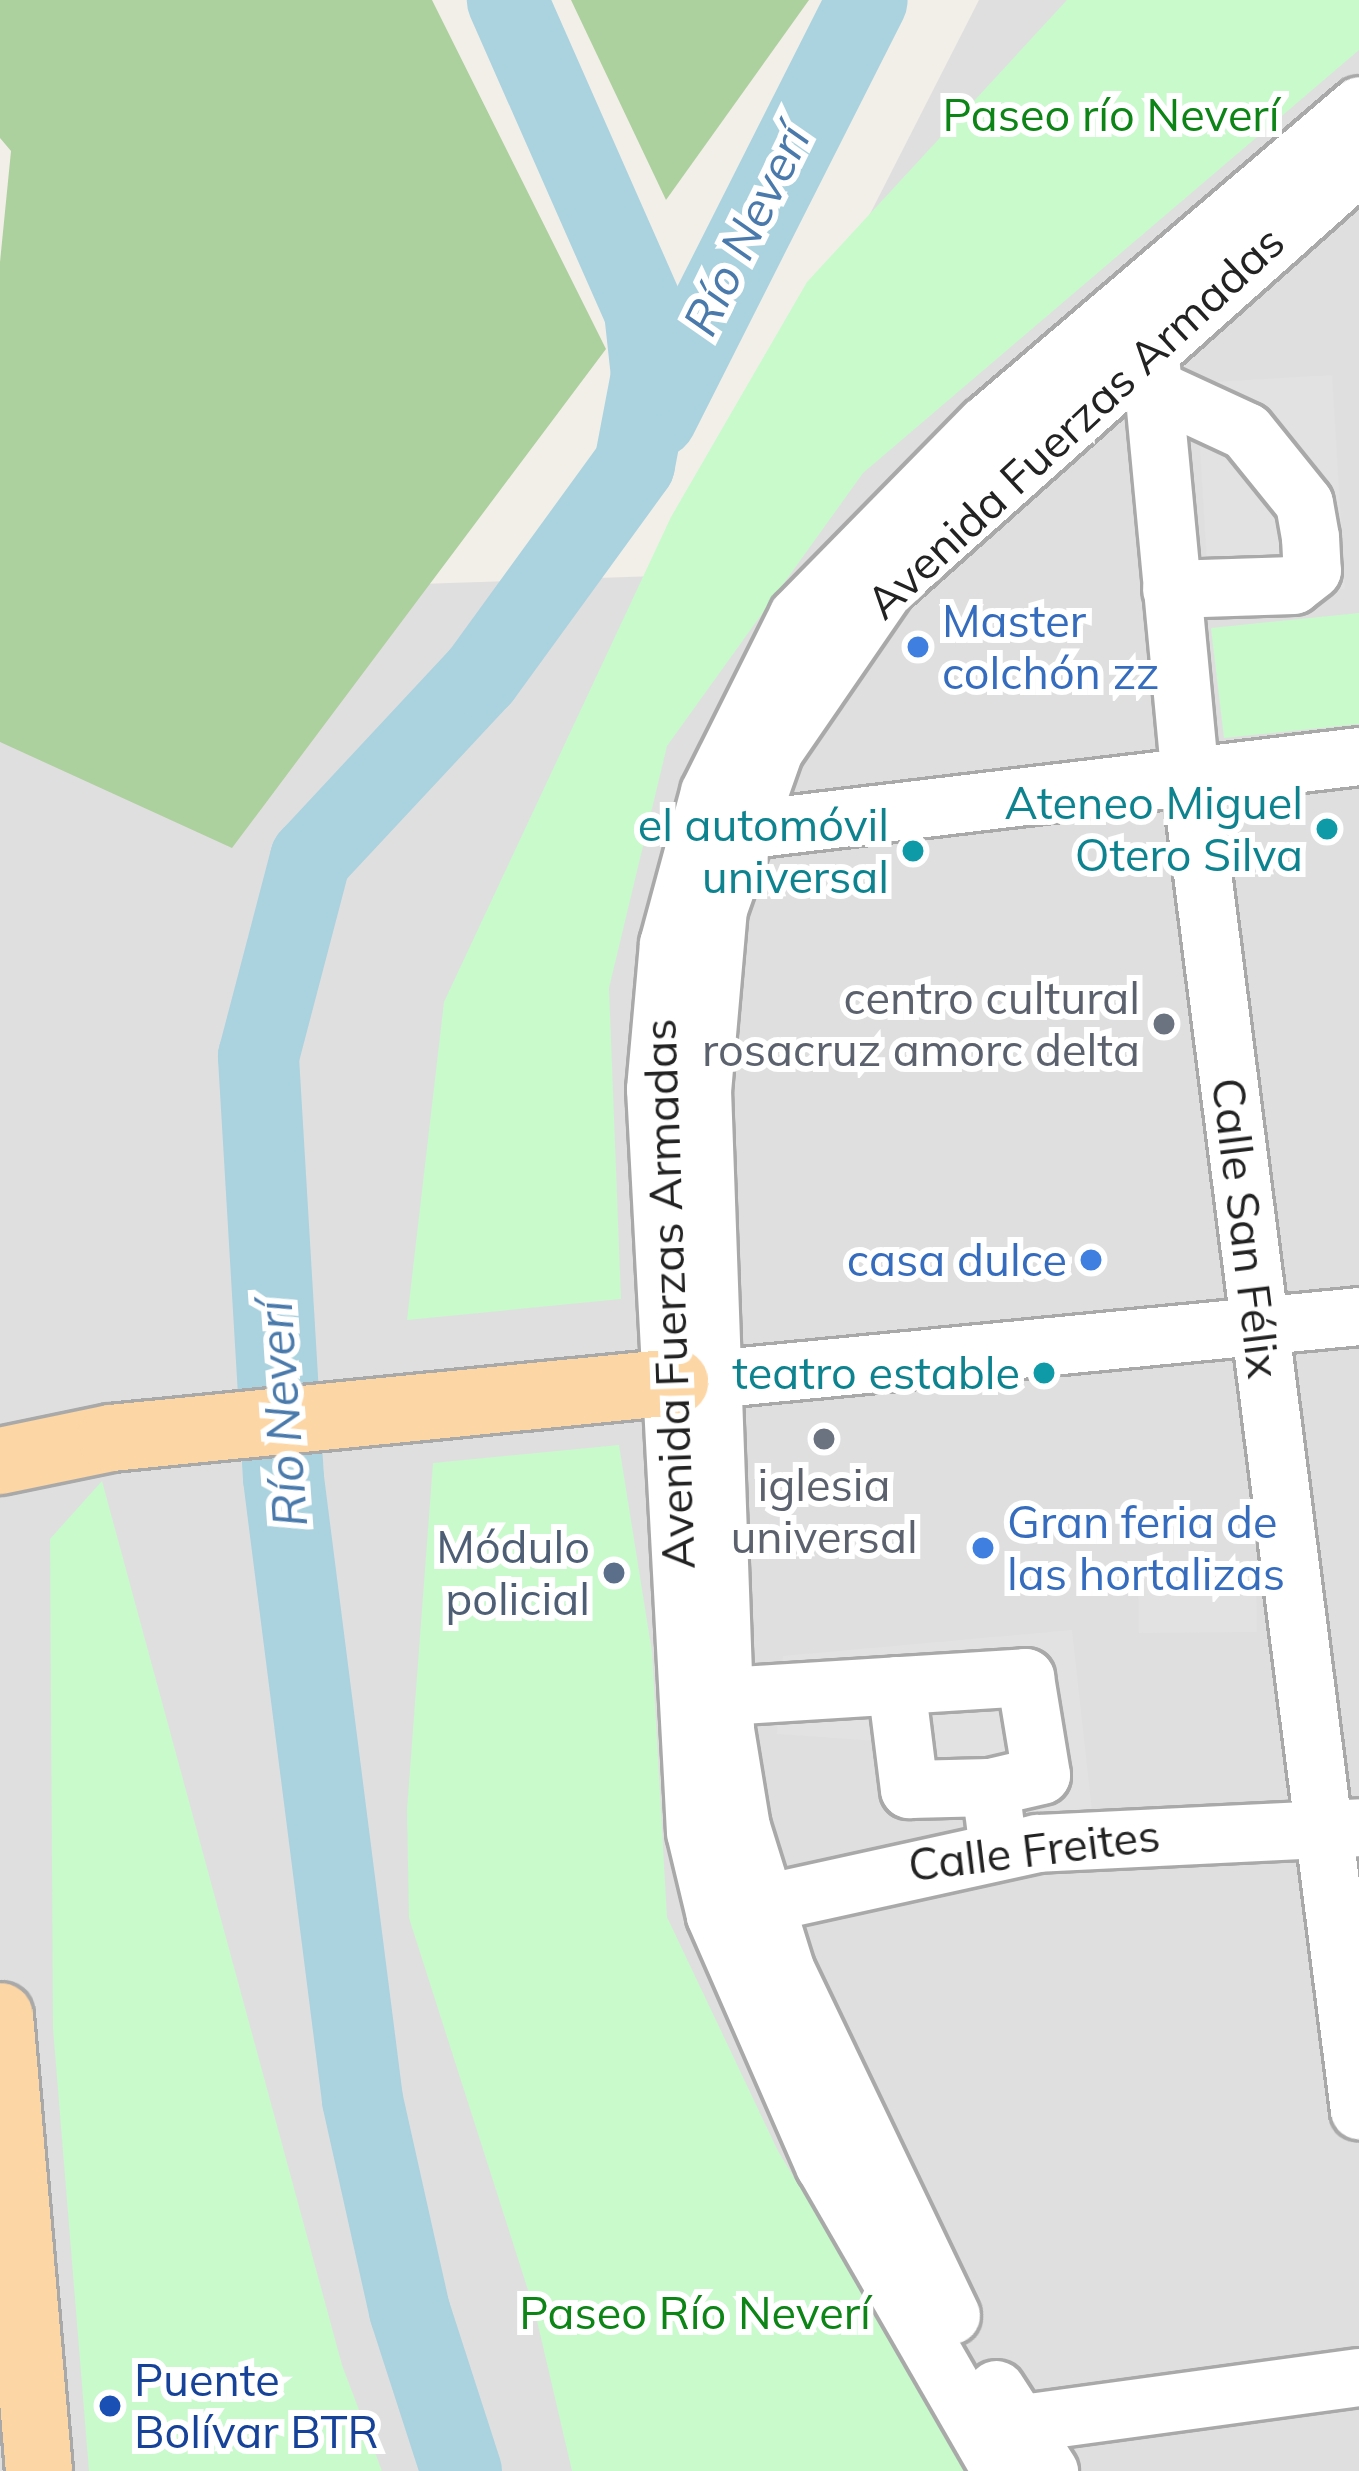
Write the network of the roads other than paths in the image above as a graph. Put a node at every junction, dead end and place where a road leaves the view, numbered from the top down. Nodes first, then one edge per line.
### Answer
1 (1359, 105) edge
2 (1359, 165) edge
3 (1151, 366) junction
4 (1172, 589) junction
5 (1359, 756) edge
6 (1190, 778) junction
7 (717, 834) junction
8 (1359, 1316) edge
9 (1258, 1328) junction
10 (696, 1381) junction
11 (0, 1461) edge
12 (896, 1685) junction
13 (724, 1696) junction
14 (990, 1787) junction
15 (1340, 1829) edge
16 (998, 1849) junction
17 (737, 1908) junction
18 (0, 2016) edge
19 (1359, 2110) edge
20 (1359, 2378) edge
21 (998, 2441) edge
22 (39, 2471) edge
23 (1049, 2471) edge

1 - 7 street, Avenida Fuerzas Armadas
2 - 3 street, Avenida Fuerzas Armadas
3 - 4 street, Calle San Félix
3 - 4 street
3 - 7 street, Avenida Fuerzas Armadas
4 - 6 street, Calle San Félix
5 - 6 street
6 - 7 street
6 - 9 street, Calle San Félix
7 - 10 street, Avenida Fuerzas Armadas
8 - 9 street
9 - 10 street
9 - 15 street, Calle San Félix
10 - 11 main road
10 - 13 street, Avenida Fuerzas Armadas
10 - 17 street, Avenida Fuerzas Armadas
12 - 13 street
12 - 14 street
12 - 14 street
13 - 17 street, Avenida Fuerzas Armadas
14 - 16 street
15 - 16 street, Calle Freites
15 - 19 street, Calle San Félix
16 - 17 street, Calle Freites
17 - 21 street, Avenida Fuerzas Armadas
18 - 22 main road
20 - 21 street
21 - 23 street, Avenida Fuerzas Armadas

